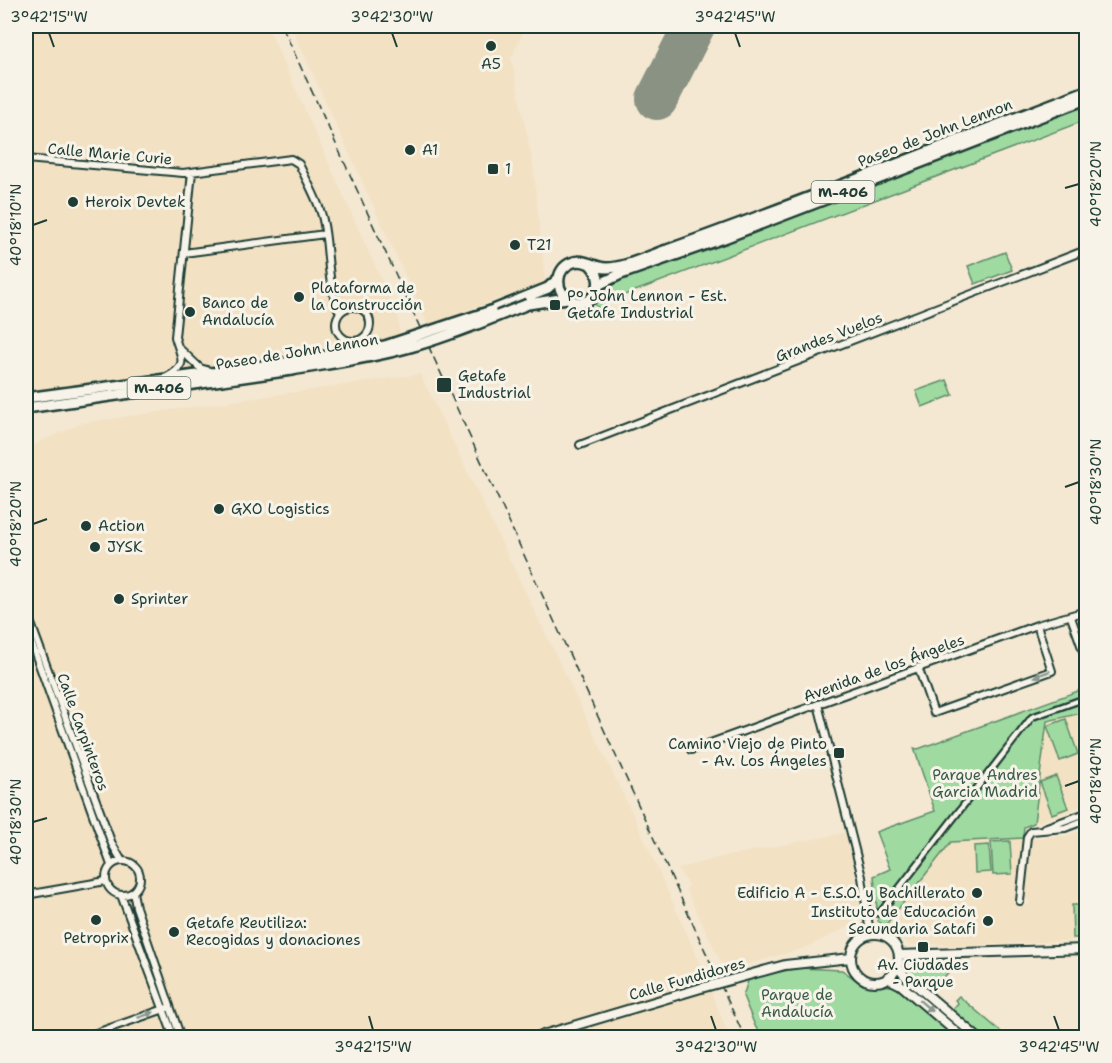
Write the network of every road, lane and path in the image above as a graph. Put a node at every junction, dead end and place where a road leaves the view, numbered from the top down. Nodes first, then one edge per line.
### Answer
1 (1086, 91) edge
2 (1086, 99) edge
3 (26, 159) edge
4 (192, 172) junction
5 (325, 234) junction
6 (1086, 250) edge
7 (184, 253) junction
8 (590, 264) junction
9 (559, 278) junction
10 (600, 284) junction
11 (567, 298) junction
12 (528, 300) junction
13 (340, 313) junction
14 (177, 347) junction
15 (292, 366) junction
16 (219, 373) junction
17 (161, 380) junction
18 (26, 398) edge
19 (26, 408) edge
20 (580, 445) dead end
21 (26, 610) edge
22 (1086, 611) edge
23 (1071, 617) junction
24 (1037, 625) junction
25 (26, 628) edge
26 (1086, 659) edge
27 (918, 668) junction
28 (1086, 698) edge
29 (818, 704) junction
30 (691, 750) dead end
31 (1086, 813) edge
32 (1086, 820) edge
33 (1041, 830) junction
34 (122, 861) junction
35 (111, 865) junction
36 (106, 881) junction
37 (132, 892) junction
38 (26, 895) edge
39 (121, 895) junction
40 (1020, 901) dead end
41 (867, 913) junction
42 (870, 934) junction
43 (1086, 948) edge
44 (898, 956) junction
45 (851, 958) junction
46 (897, 966) junction
47 (887, 978) junction
48 (167, 1008) junction
49 (82, 1038) edge
50 (174, 1038) edge
51 (181, 1038) edge
52 (534, 1038) edge
53 (963, 1038) edge
54 (978, 1038) edge

1 - 8 highway, Paseo de John Lennon / M-406
2 - 10 highway, Paseo de John Lennon / M-406
3 - 4 street, Calle Marie Curie
4 - 5 street, Calle Marie Curie
4 - 7 street
5 - 7 street
5 - 13 street
6 - 20 street, Grandes Vuelos
7 - 14 street
8 - 9 highway, M-406
8 - 10 highway
9 - 11 highway
9 - 12 highway, Paseo de John Lennon / M-406
10 - 11 highway, M-406
11 - 12 highway, Paseo de John Lennon / M-406
12 - 15 highway, Paseo de John Lennon / M-406, bridge
13 - 13 street
14 - 16 street
14 - 17 street
15 - 16 highway, Paseo de John Lennon / M-406
15 - 19 highway, Paseo de John Lennon / M-406
16 - 17 highway, Paseo de John Lennon / M-406
17 - 18 highway, Paseo de John Lennon / M-406
21 - 34 street, Calle Carpinteros
22 - 23 street, Avenida de los Ángeles
23 - 24 street, Avenida de los Ángeles
23 - 26 street
24 - 27 street, Avenida de los Ángeles
24 -> 27 street
25 - 35 street, Calle Carpinteros
27 - 29 street, Avenida de los Ángeles
28 - 41 street
29 - 30 street, Avenida de los Ángeles
29 - 41 street
31 - 33 street
32 - 33 street
33 - 40 street
34 - 35 street
34 - 37 street
35 - 36 street
36 - 38 street
36 - 39 street
37 - 39 street
37 - 48 street
39 - 48 street
41 - 42 street
42 - 44 street
42 - 45 street
43 - 44 street
44 - 46 street
45 - 47 street
45 - 52 street, Calle Fundidores, bridge
46 - 47 street
46 - 54 street
47 -> 53 street
49 -> 48 street
48 - 50 street
48 - 51 street

